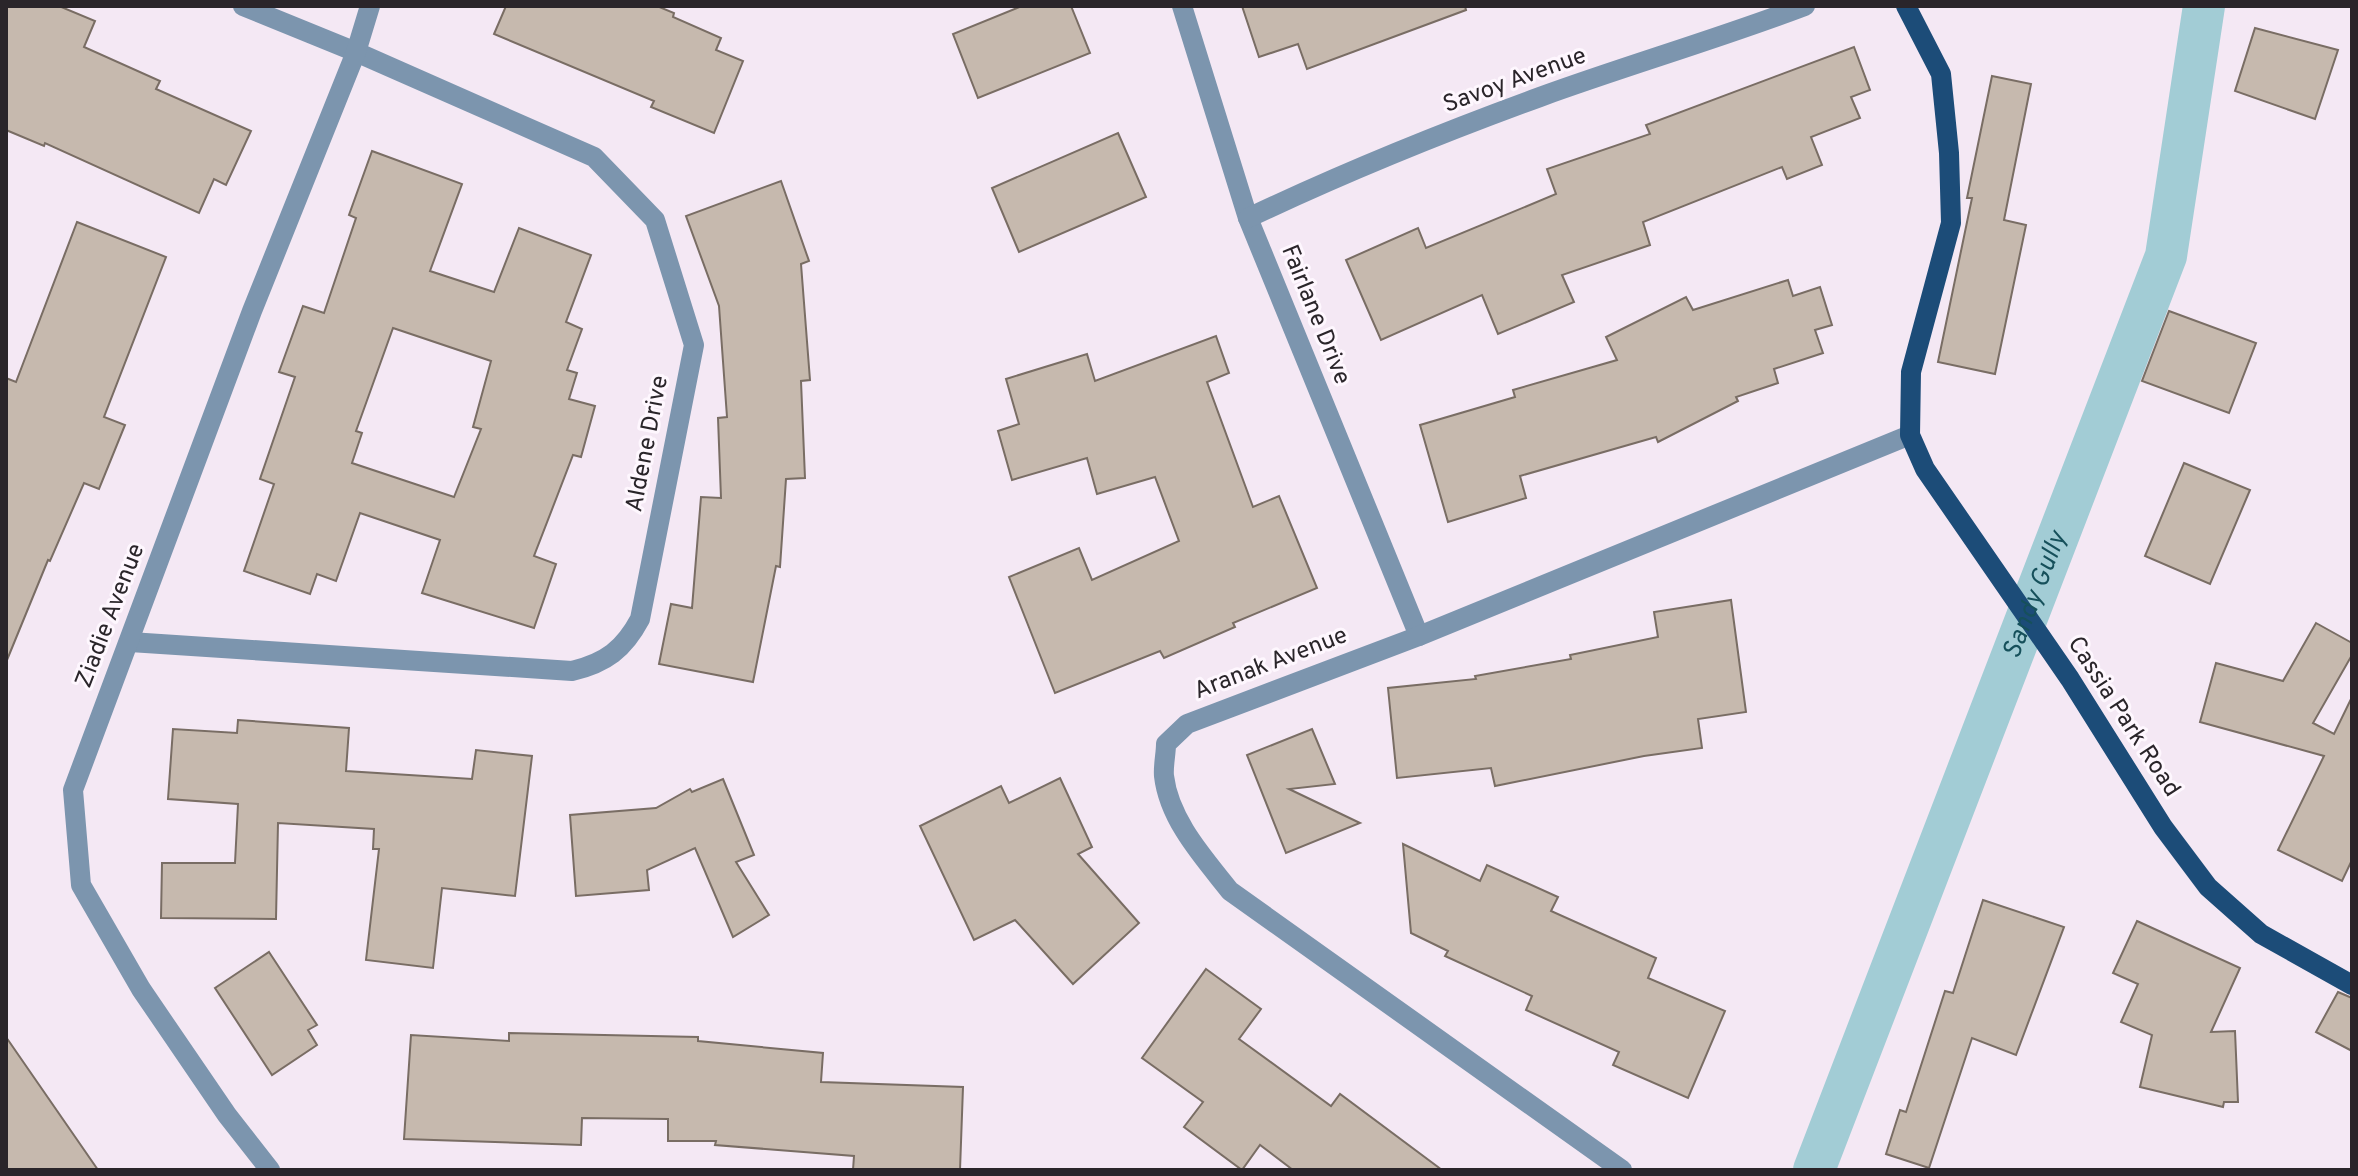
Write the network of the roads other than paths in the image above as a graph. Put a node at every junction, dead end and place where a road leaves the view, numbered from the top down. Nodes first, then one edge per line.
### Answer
1 (243, 6) edge
2 (370, 6) edge
3 (1182, 6) edge
4 (1805, 6) edge
5 (1906, 6) edge
6 (356, 52) junction
7 (1248, 218) junction
8 (1910, 435) junction
9 (1419, 636) junction
10 (130, 642) junction
11 (2352, 985) edge
12 (270, 1170) edge
13 (1622, 1170) edge

1 - 6 street, Aldene Drive
2 - 6 street, Ziadie Avenue
3 - 7 street, Fairlane Drive
4 - 7 street, Savoy Avenue
5 - 8 main road, Cassia Park Road
6 - 10 street, Ziadie Avenue
6 - 10 street, Aldene Drive
7 - 9 street, Fairlane Drive
8 - 9 street, Aranak Avenue
8 - 11 main road, Cassia Park Road
9 - 13 street, Aranak Avenue
10 - 12 street, Ziadie Avenue

